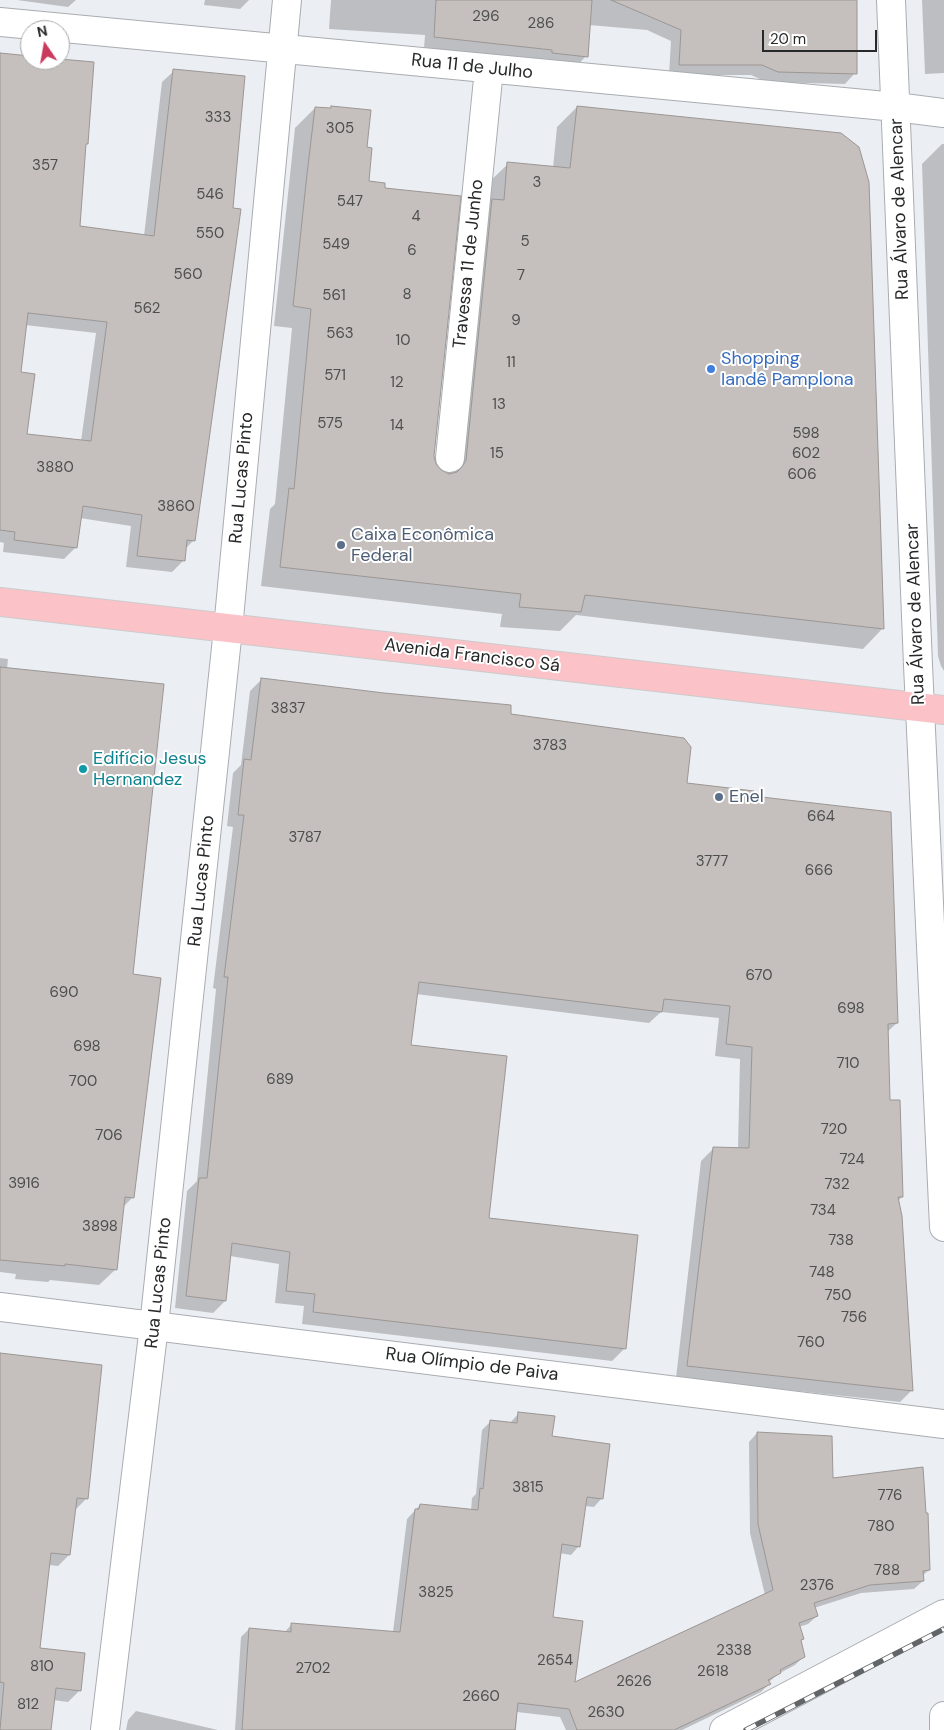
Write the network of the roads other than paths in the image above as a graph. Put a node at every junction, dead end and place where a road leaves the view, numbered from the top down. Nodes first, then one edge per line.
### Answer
1 (287, 0) edge
2 (891, 0) edge
3 (0, 22) edge
4 (281, 48) junction
5 (489, 69) junction
6 (896, 107) junction
7 (944, 114) edge
8 (450, 458) dead end
9 (0, 602) edge
10 (228, 629) junction
11 (932, 709) edge
12 (939, 1002) edge
13 (944, 1227) edge
14 (0, 1307) edge
15 (154, 1326) junction
16 (944, 1424) edge
17 (944, 1614) edge
18 (105, 1730) edge
19 (724, 1730) edge

1 - 4 street, Rua Lucas Pinto
2 - 6 street, Rua Álvaro de Alencar
3 - 4 street, Rua 11 de Julho
4 - 5 street, Rua 11 de Julho
4 - 10 street, Rua Lucas Pinto
5 - 6 street, Rua 11 de Julho
5 - 8 street, Travessa 11 de Junho
6 - 7 street, Rua 11 de Julho
6 - 11 street, Rua Álvaro de Alencar
9 - 10 main road, Avenida Francisco Sá
10 - 11 main road, Avenida Francisco Sá
10 - 15 street, Rua Lucas Pinto
11 - 12 street, Rua Álvaro de Alencar
12 - 13 street, Rua Álvaro de Alencar
14 - 15 street, Rua Olímpio de Paiva
15 - 16 street, Rua Olímpio de Paiva
15 - 18 street, Rua Lucas Pinto
17 - 19 street

